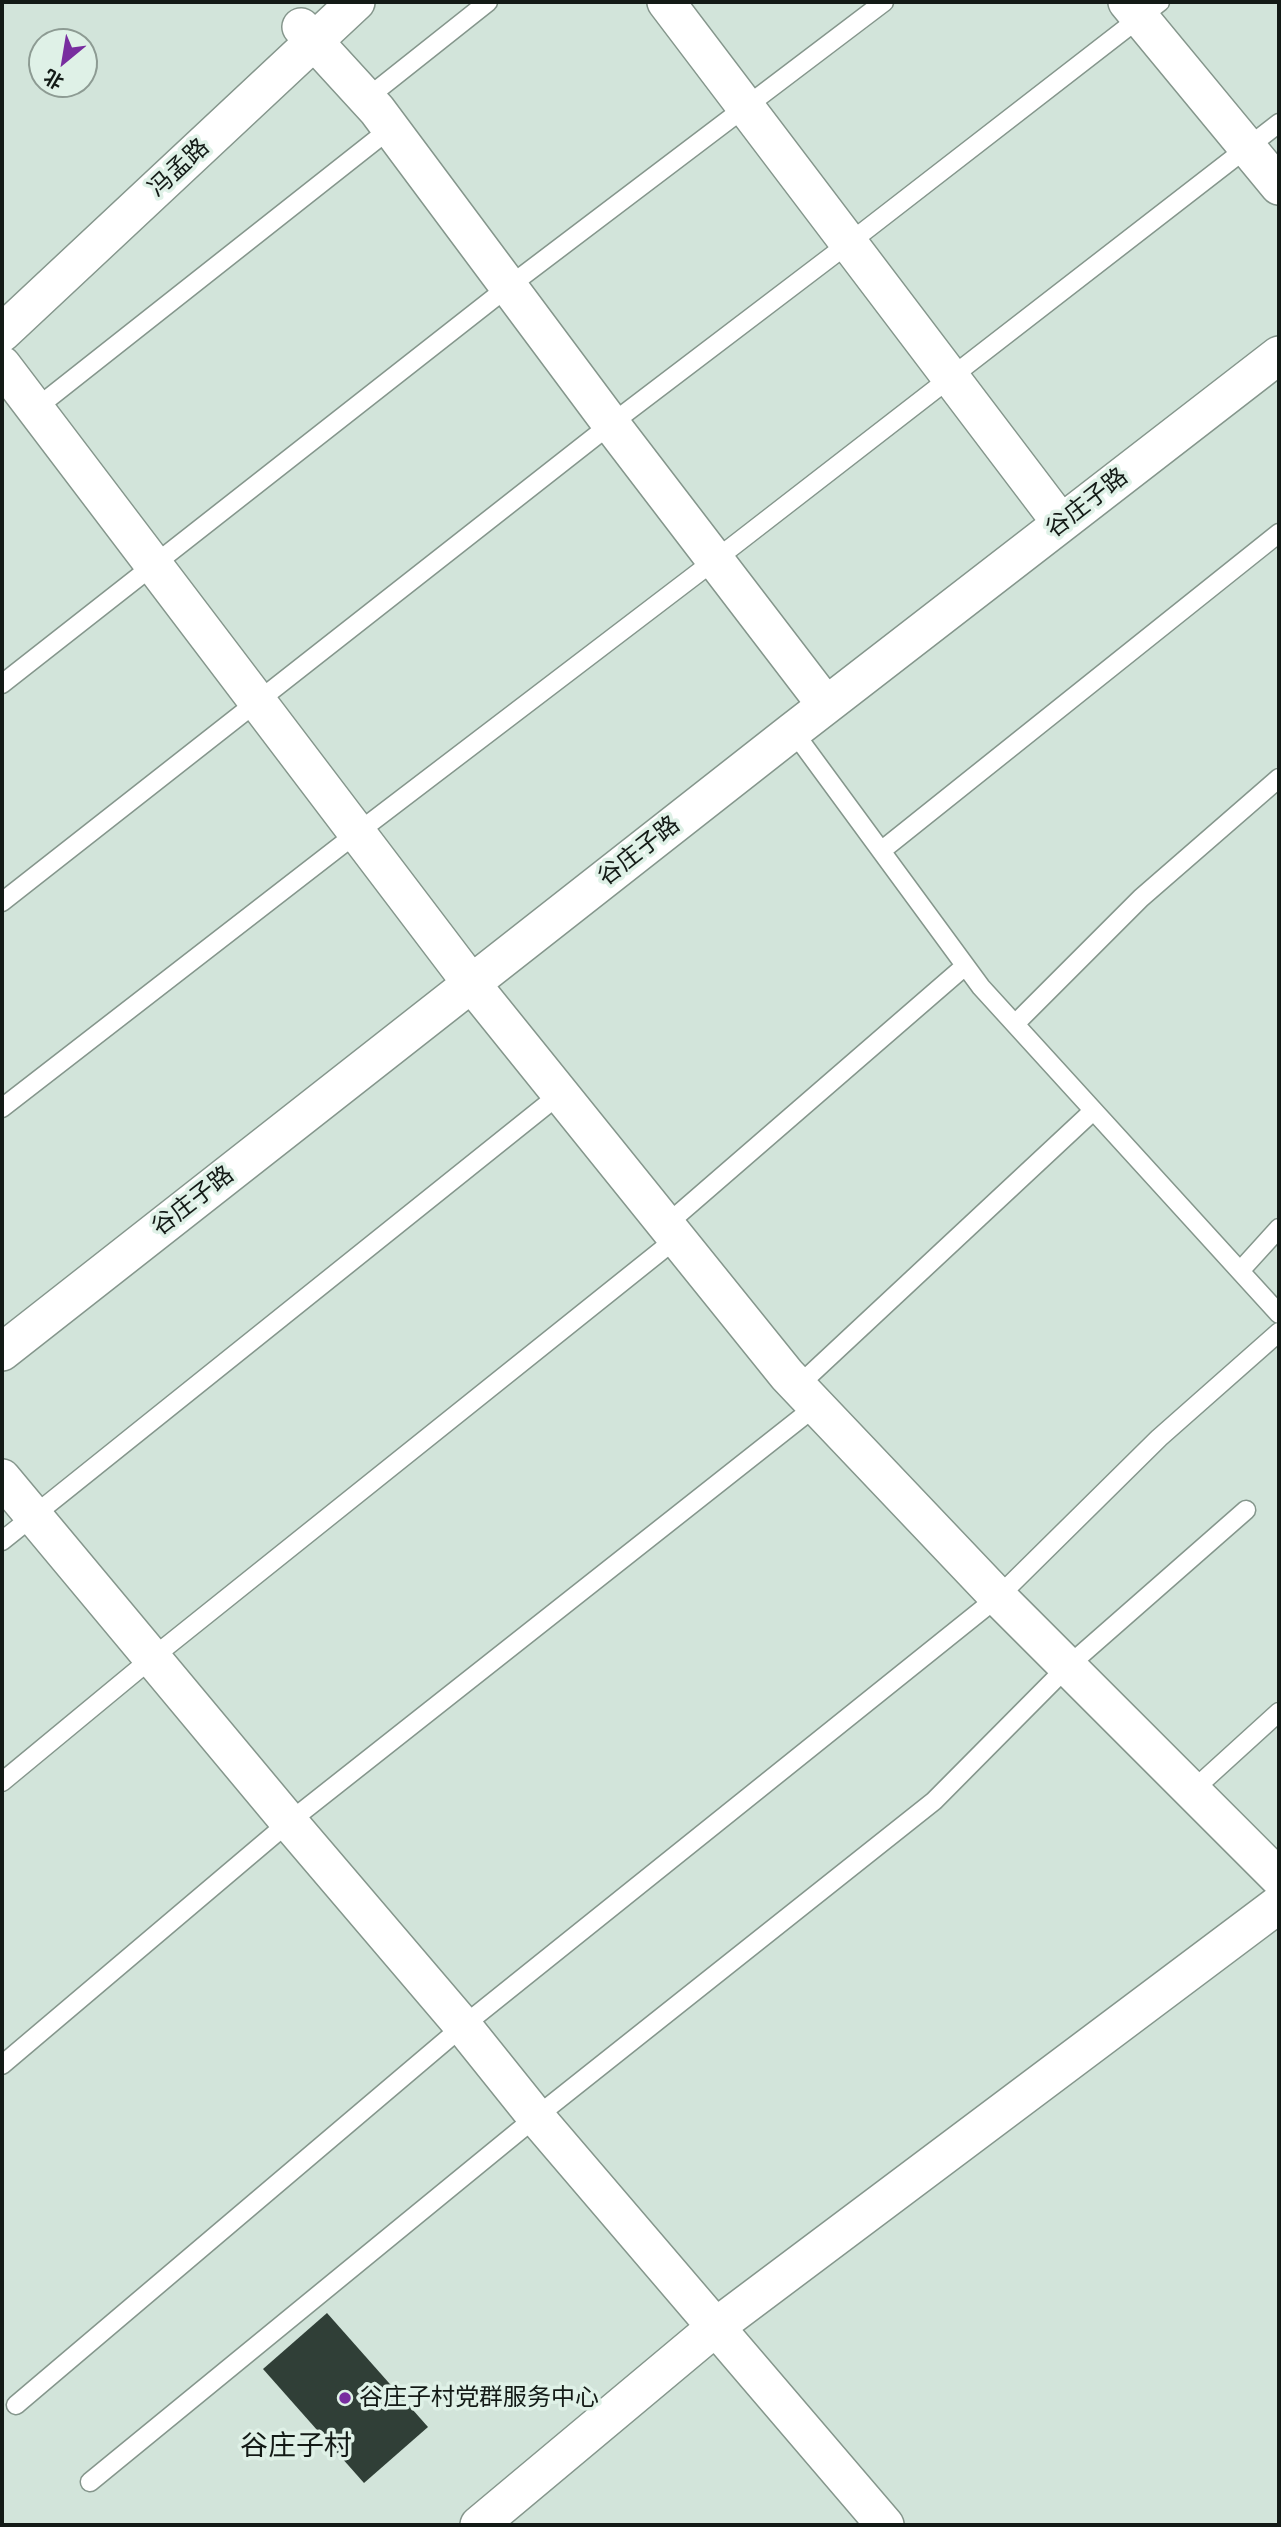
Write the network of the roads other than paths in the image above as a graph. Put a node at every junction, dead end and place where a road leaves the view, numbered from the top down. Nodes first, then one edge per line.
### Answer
1 (328, 2) edge
2 (356, 2) edge
3 (488, 2) edge
4 (666, 2) edge
5 (884, 2) edge
6 (1142, 7) edge
7 (307, 34) junction
8 (366, 98) junction
9 (746, 107) junction
10 (1279, 123) edge
11 (391, 128) junction
12 (1247, 147) junction
13 (1279, 186) edge
14 (849, 243) junction
15 (509, 287) junction
16 (2, 310) edge
17 (2, 333) edge
18 (1279, 355) edge
19 (2, 365) edge
20 (951, 378) junction
21 (35, 409) junction
22 (611, 424) junction
23 (1061, 523) junction
24 (1279, 533) edge
25 (715, 561) junction
26 (154, 565) junction
27 (2, 684) edge
28 (258, 702) junction
29 (826, 705) junction
30 (793, 731) junction
31 (1279, 778) edge
32 (357, 833) junction
33 (881, 851) junction
34 (2, 902) edge
35 (965, 966) junction
36 (471, 983) junction
37 (1014, 1024) junction
38 (560, 1094) junction
39 (2, 1108) edge
40 (1093, 1111) junction
41 (1279, 1228) edge
42 (672, 1231) junction
43 (1240, 1271) junction
44 (1279, 1314) edge
45 (1279, 1332) edge
46 (2, 1352) edge
47 (807, 1396) junction
48 (2, 1478) edge
49 (1246, 1510) dead end
50 (33, 1516) junction
51 (2, 1541) edge
52 (998, 1597) junction
53 (152, 1658) junction
54 (1067, 1667) junction
55 (1279, 1712) edge
56 (2, 1782) edge
57 (1192, 1791) junction
58 (289, 1822) junction
59 (1279, 1878) edge
60 (1279, 1904) edge
61 (463, 2026) junction
62 (2, 2066) edge
63 (536, 2117) junction
64 (717, 2326) junction
65 (16, 2405) dead end
66 (90, 2482) dead end
67 (479, 2525) edge
68 (885, 2525) edge

1 - 7 street, 冯孟路
2 - 7 street, 冯孟路
3 - 8 lane
4 - 9 street
5 - 9 lane
6 - 12 street
6 - 14 lane
7 - 8 street
7 - 16 street, 冯孟路
7 - 17 street, 冯孟路
8 - 11 street
9 - 14 street
9 - 15 lane
10 - 12 lane
11 - 15 street
11 - 21 lane
12 - 13 street
12 - 20 lane
14 - 20 street
14 - 22 lane
15 - 22 street
15 - 26 lane
18 - 23 street, 谷庄子路
19 - 21 street
20 - 23 street
20 - 25 lane
21 - 26 street
22 - 25 street
22 - 28 lane
23 - 29 street, 谷庄子路
24 - 33 lane
25 - 29 street
25 - 32 lane
26 - 27 lane
26 - 28 street
28 - 32 street
28 - 34 lane
29 - 30 street, 谷庄子路
30 - 33 lane
30 - 36 street, 谷庄子路
31 - 37 lane
32 - 36 street
32 - 39 lane
33 - 35 lane
35 - 37 lane
35 - 42 lane
36 - 38 street
36 - 46 street, 谷庄子路
37 - 40 lane
38 - 42 street
38 - 50 lane
40 - 43 lane
40 - 47 lane
41 - 43 lane
42 - 47 street
42 - 53 lane
43 - 44 lane
45 - 52 lane
47 - 52 street
47 - 58 lane
48 - 50 street
49 - 54 lane
50 - 51 lane
50 - 53 street
52 - 54 street
52 - 61 lane
53 - 56 lane
53 - 58 street
54 - 57 street
54 - 63 lane
55 - 57 lane
57 - 59 street
58 - 61 street
58 - 62 lane
60 - 64 street
61 - 63 street
61 - 65 lane
63 - 64 street
63 - 66 lane
64 - 67 street
64 - 68 street

